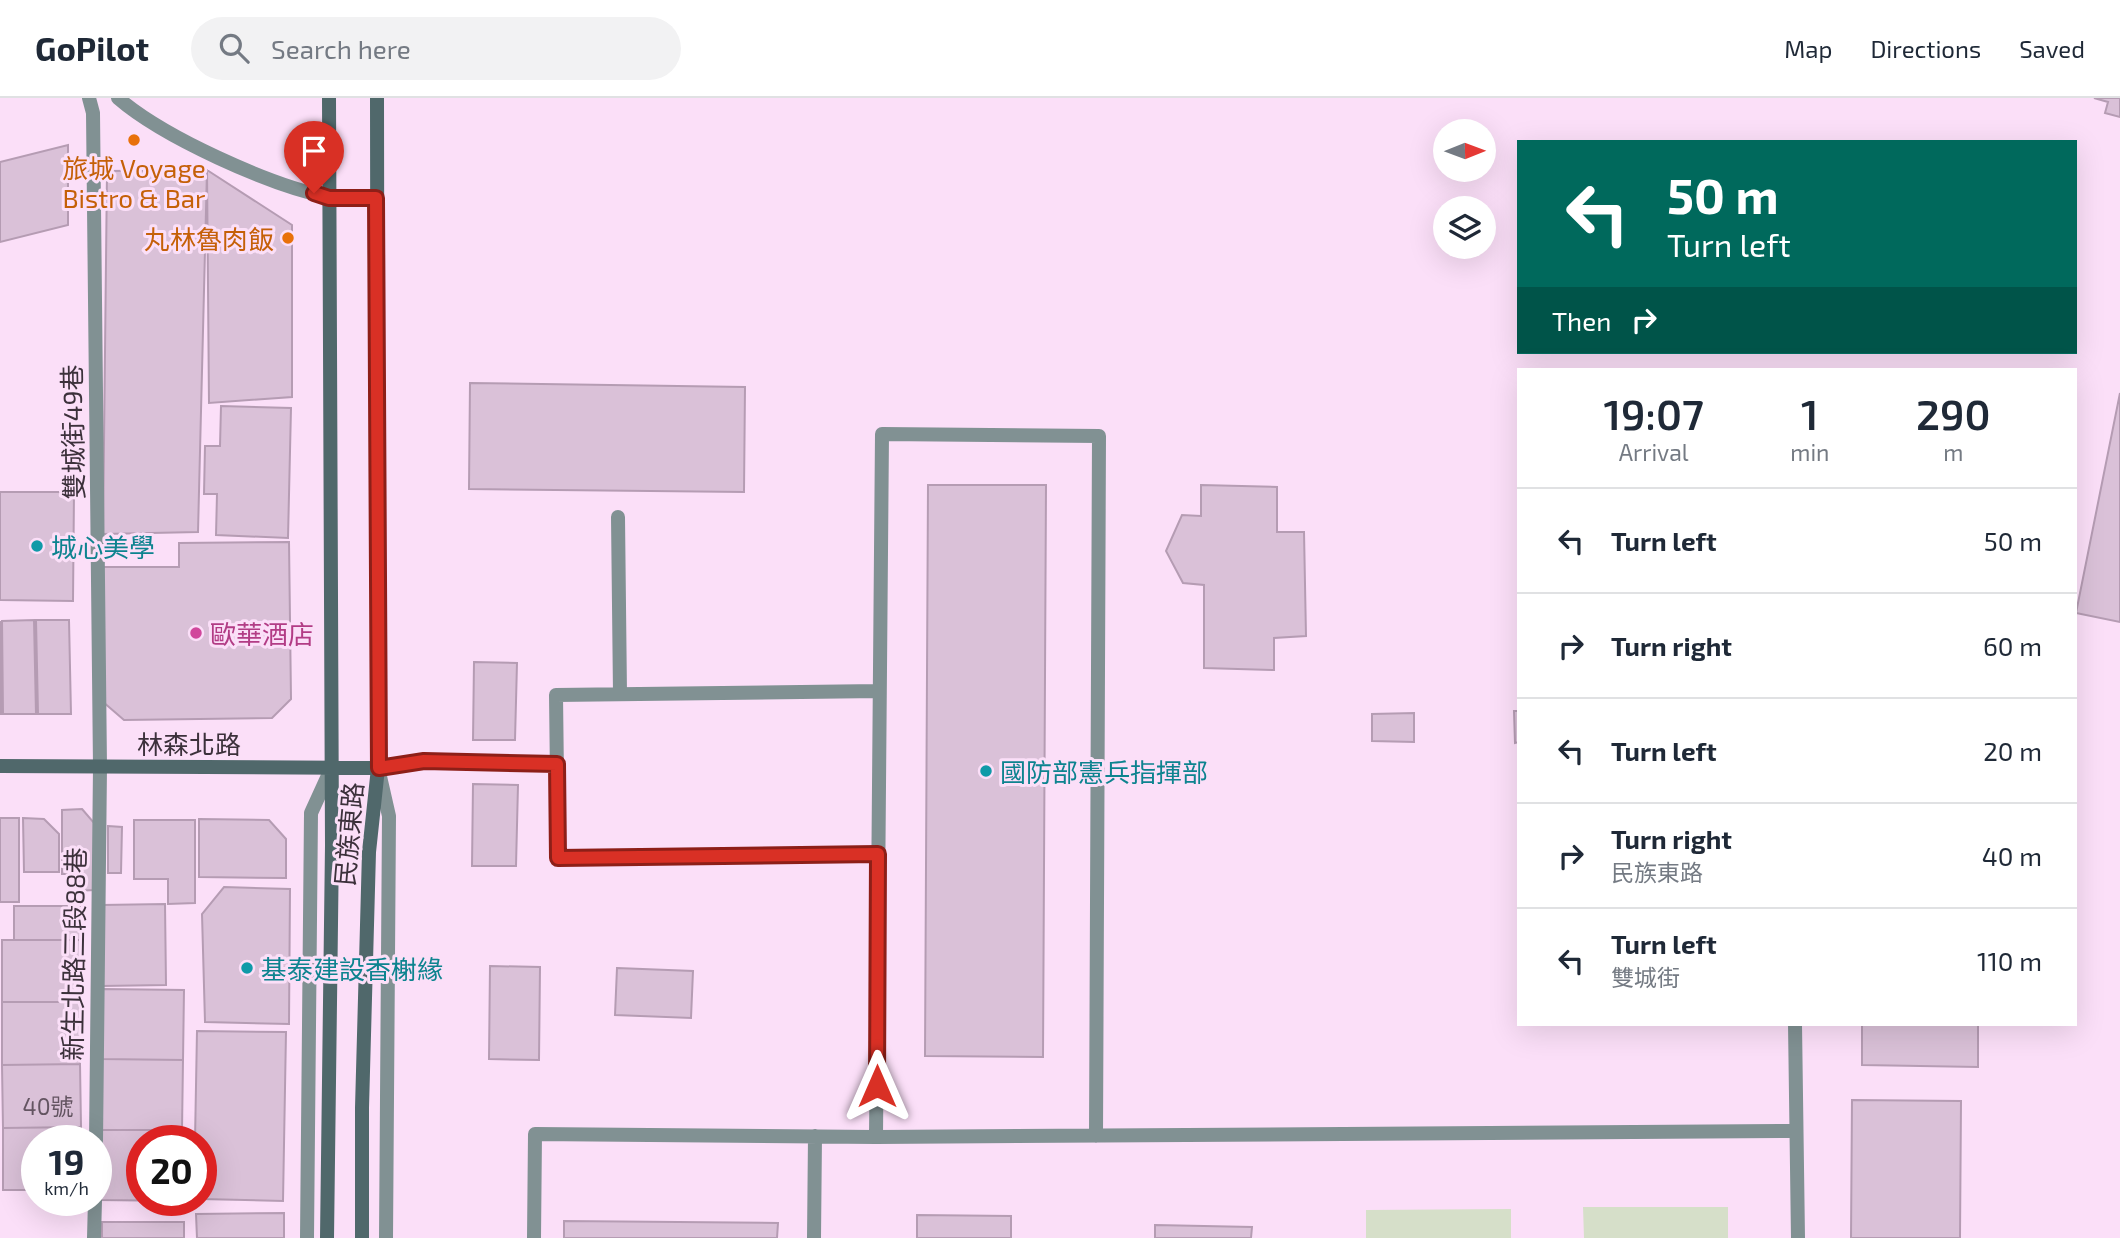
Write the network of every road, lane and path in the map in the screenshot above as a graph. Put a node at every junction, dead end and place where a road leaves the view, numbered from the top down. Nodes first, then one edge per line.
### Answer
1 (89, 98) edge
2 (118, 98) edge
3 (329, 98) edge
4 (377, 98) edge
5 (329, 198) junction
6 (376, 198) junction
7 (618, 517) dead end
8 (879, 691) junction
9 (620, 694) junction
10 (557, 764) junction
11 (0, 766) edge
12 (100, 767) junction
13 (332, 767) junction
14 (379, 768) junction
15 (878, 854) junction
16 (1795, 1026) edge
17 (96, 1125) edge
18 (1796, 1131) junction
19 (815, 1136) junction
20 (1096, 1136) junction
21 (876, 1137) junction
22 (95, 1216) edge
23 (94, 1238) edge
24 (307, 1238) edge
25 (327, 1238) edge
26 (362, 1238) edge
27 (386, 1238) edge
28 (534, 1238) edge
29 (814, 1238) edge
30 (1798, 1238) edge

1 - 12 street, 雙城街49巷
2 - 5 street
3 - 5 street, 民族東路
4 - 6 street, 民族東路
5 - 6 street
5 - 13 street, 民族東路
6 - 14 street, 民族東路
7 - 9 street
8 - 9 street
8 - 15 street
8 - 20 street
9 - 10 street
10 - 14 street
10 - 15 street
11 - 12 street, 林森北路
12 - 13 street, 林森北路
12 - 17 street, 新生北路三段88巷
13 - 14 street, 林森北路
13 - 24 street
13 - 25 street, 民族東路
14 - 26 street, 民族東路
14 - 27 street
15 - 21 street
16 - 18 street
18 - 20 street
18 - 30 street
19 - 21 street
19 - 28 street
19 - 29 street
20 - 21 street
22 - 23 street

